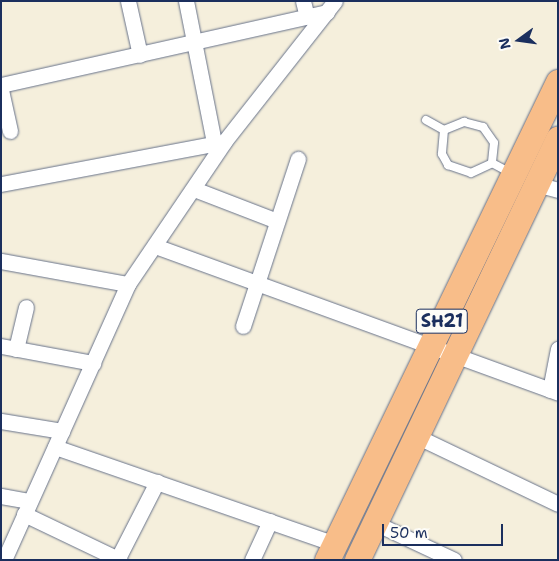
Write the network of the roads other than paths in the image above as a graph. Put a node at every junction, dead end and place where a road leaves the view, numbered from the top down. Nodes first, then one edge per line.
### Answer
1 (128, 1) edge
2 (186, 1) edge
3 (303, 1) edge
4 (331, 6) edge
5 (306, 17) junction
6 (196, 44) junction
7 (140, 55) junction
8 (558, 82) edge
9 (1, 85) edge
10 (1, 90) edge
11 (426, 120) dead end
12 (444, 130) junction
13 (10, 131) dead end
14 (558, 139) edge
15 (219, 143) junction
16 (298, 159) dead end
17 (502, 168) junction
18 (1, 184) edge
19 (547, 187) edge
20 (194, 189) junction
21 (277, 221) junction
22 (155, 246) junction
23 (1, 261) edge
24 (255, 282) junction
25 (128, 284) junction
26 (26, 307) dead end
27 (243, 326) dead end
28 (430, 345) junction
29 (9, 348) edge
30 (558, 349) edge
31 (454, 354) junction
32 (93, 362) junction
33 (554, 392) edge
34 (1, 421) edge
35 (62, 431) junction
36 (416, 436) junction
37 (55, 446) junction
38 (158, 482) junction
39 (1, 496) edge
40 (558, 504) edge
41 (27, 508) junction
42 (270, 521) junction
43 (375, 523) junction
44 (331, 552) edge
45 (118, 559) edge
46 (4, 560) edge
47 (252, 560) edge
48 (357, 560) edge
49 (454, 560) edge

1 - 7 street
2 - 6 street
3 - 5 street
4 - 5 street
4 - 15 street
5 - 6 street
6 - 7 street
6 - 15 street
7 - 9 street
8 - 17 main road, SH21
10 - 13 street
11 - 12 lane
12 - 17 lane
12 - 17 lane
14 - 19 main road, SH21
15 - 18 street
15 - 20 street
16 - 21 street
17 - 28 main road, SH21
19 - 31 main road, SH21
20 - 21 street
20 - 22 street
21 - 24 street
22 - 24 street
22 - 25 street
23 - 25 street
24 - 27 street
24 - 28 street
25 - 32 street
26 - 29 street
28 - 31 street
28 - 44 main road, SH21
29 - 32 street
30 - 33 street
31 - 33 street
31 - 36 main road, SH21
32 - 35 street
34 - 35 street
35 - 37 street
36 - 40 street
36 - 43 main road, SH21
37 - 38 street
37 - 41 street
38 - 42 street
38 - 45 street
39 - 41 street
41 - 45 street
41 - 46 street
42 - 44 street
42 - 47 street
43 - 48 main road, SH21
43 - 49 street

